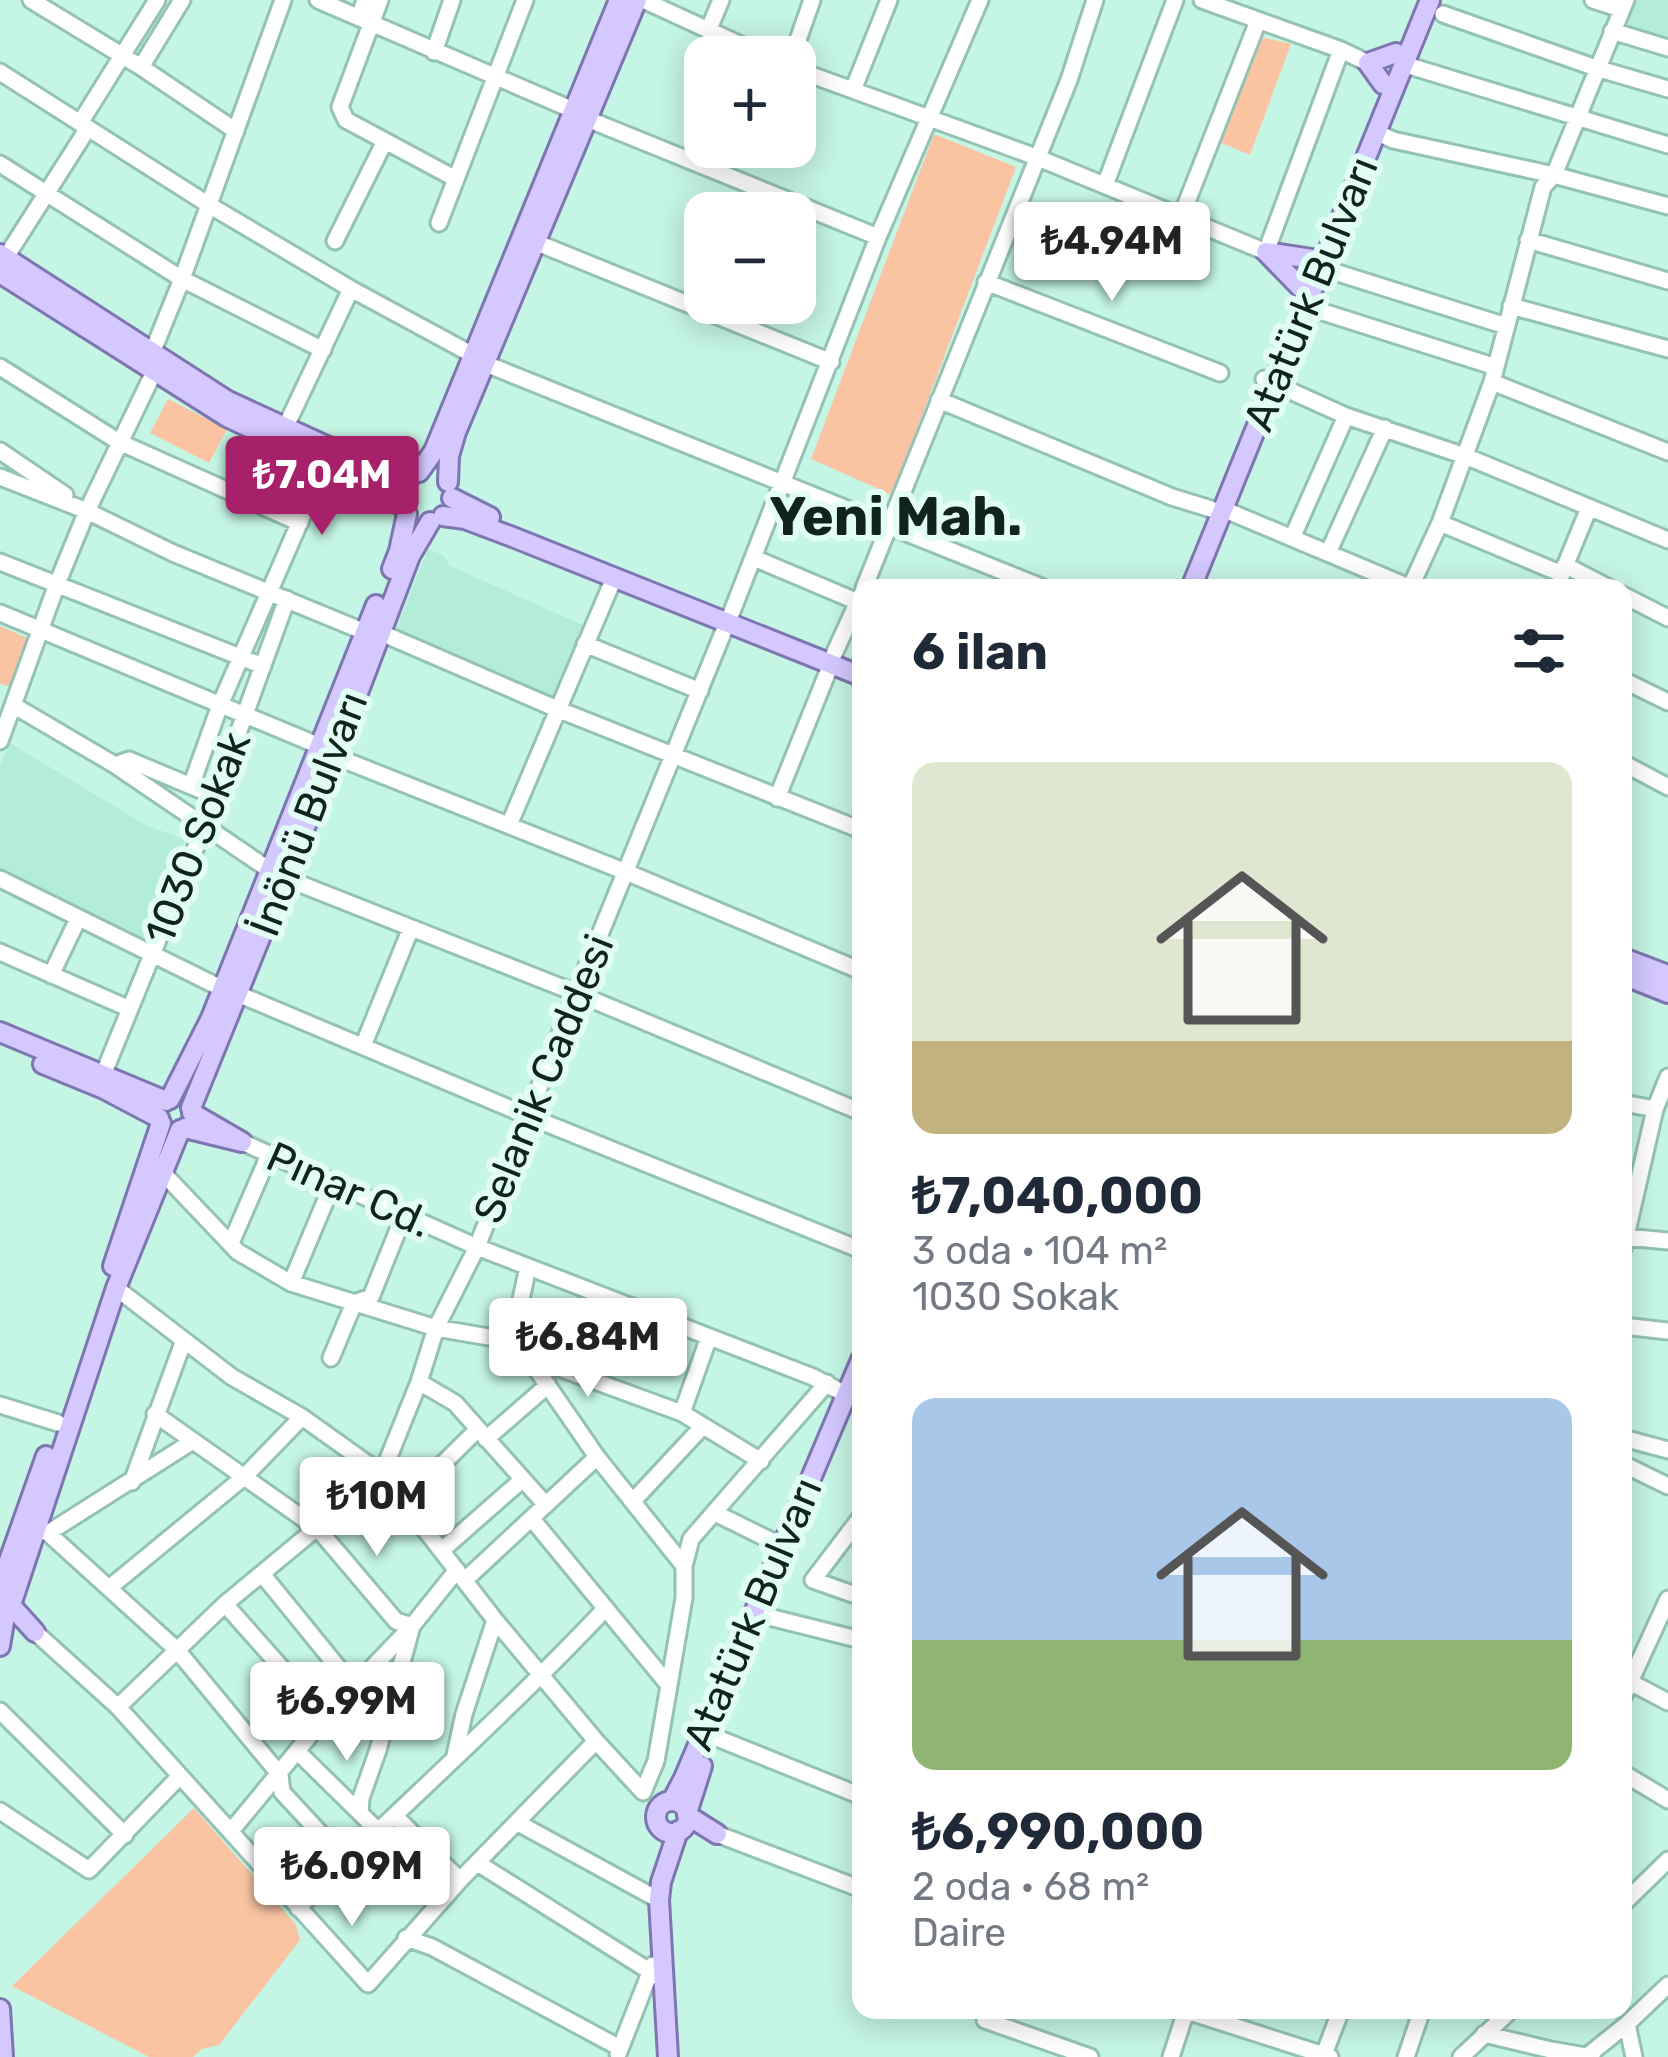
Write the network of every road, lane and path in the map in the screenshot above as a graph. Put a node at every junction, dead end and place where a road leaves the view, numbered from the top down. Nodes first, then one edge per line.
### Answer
1 (31, 0) edge
2 (157, 0) edge
3 (182, 0) edge
4 (284, 0) edge
5 (318, 0) edge
6 (365, 0) edge
7 (380, 0) edge
8 (452, 0) edge
9 (525, 0) edge
10 (619, 0) edge
11 (640, 0) edge
12 (721, 0) edge
13 (812, 0) edge
14 (889, 0) edge
15 (980, 0) edge
16 (1095, 0) edge
17 (1175, 0) edge
18 (1202, 0) edge
19 (1418, 0) edge
20 (1593, 0) edge
21 (1624, 5) edge
22 (1437, 7) edge
23 (1258, 20) junction
24 (366, 21) junction
25 (708, 31) junction
26 (1612, 31) junction
27 (719, 36) edge
28 (799, 36) edge
29 (1668, 48) edge
30 (1341, 50) junction
31 (434, 52) junction
32 (122, 56) junction
33 (1400, 59) junction
34 (1368, 63) junction
35 (141, 67) junction
36 (1596, 68) junction
37 (0, 72) edge
38 (816, 76) edge
39 (494, 78) junction
40 (1383, 84) junction
41 (1668, 89) edge
42 (853, 90) junction
43 (579, 114) junction
44 (1576, 115) junction
45 (930, 119) junction
46 (84, 125) junction
47 (236, 131) junction
48 (1376, 132) junction
49 (384, 142) junction
50 (1668, 145) edge
51 (1036, 158) junction
52 (0, 164) edge
53 (1554, 176) junction
54 (456, 179) junction
55 (1105, 185) junction
56 (46, 195) junction
57 (209, 205) junction
58 (1668, 206) edge
59 (1181, 217) junction
60 (439, 223) dead end
61 (878, 237) junction
62 (1528, 240) junction
63 (335, 241) dead end
64 (535, 242) junction
65 (1266, 252) junction
66 (2, 261) edge
67 (1323, 268) junction
68 (182, 279) junction
69 (1668, 281) edge
70 (986, 282) junction
71 (1301, 287) junction
72 (351, 289) junction
73 (1511, 306) junction
74 (1323, 312) dead end
75 (1506, 326) junction
76 (323, 350) junction
77 (1668, 350) edge
78 (479, 360) junction
79 (153, 362) junction
80 (831, 362) junction
81 (0, 367) edge
82 (1220, 373) dead end
83 (1494, 374) junction
84 (1268, 381) junction
85 (939, 400) junction
86 (1346, 416) junction
87 (285, 428) junction
88 (1385, 428) junction
89 (119, 442) junction
90 (0, 451) edge
91 (1668, 452) edge
92 (1465, 456) junction
93 (325, 464) junction
94 (415, 474) junction
95 (0, 477) edge
96 (784, 483) junction
97 (450, 490) junction
98 (1589, 508) junction
99 (1217, 509) junction
100 (405, 510) junction
101 (87, 511) junction
102 (436, 519) junction
103 (1440, 523) junction
104 (300, 524) junction
105 (890, 527) junction
106 (1292, 538) junction
107 (1668, 540) edge
108 (1328, 553) junction
109 (754, 558) junction
110 (0, 562) edge
111 (1561, 576) edge
112 (614, 578) junction
113 (868, 579) edge
114 (1021, 579) edge
115 (1184, 579) edge
116 (1194, 579) edge
117 (1389, 579) edge
118 (1414, 579) edge
119 (57, 584) junction
120 (268, 592) junction
121 (852, 592) edge
122 (287, 599) junction
123 (1632, 600) edge
124 (0, 613) edge
125 (852, 615) edge
126 (729, 618) junction
127 (1668, 618) edge
128 (41, 630) junction
129 (372, 632) junction
130 (585, 644) junction
131 (241, 657) junction
132 (832, 659) junction
133 (852, 663) edge
134 (263, 666) junction
135 (852, 671) edge
136 (1632, 684) edge
137 (700, 692) junction
138 (10, 698) edge
139 (1668, 701) edge
140 (220, 705) junction
141 (557, 709) junction
142 (244, 715) junction
143 (0, 741) edge
144 (328, 752) junction
145 (674, 756) junction
146 (115, 765) junction
147 (1632, 768) edge
148 (191, 786) junction
149 (1668, 787) edge
150 (215, 796) junction
151 (777, 798) junction
152 (509, 826) junction
153 (204, 827) junction
154 (852, 827) edge
155 (626, 872) junction
156 (278, 874) junction
157 (0, 879) edge
158 (79, 919) junction
159 (411, 928) junction
160 (0, 952) edge
161 (154, 954) junction
162 (1632, 961) edge
163 (852, 967) edge
164 (51, 975) junction
165 (1668, 975) edge
166 (1632, 979) edge
167 (231, 992) junction
168 (576, 993) junction
169 (1668, 993) edge
170 (130, 1009) junction
171 (0, 1032) edge
172 (0, 1046) edge
173 (363, 1046) junction
174 (104, 1075) junction
175 (1668, 1077) edge
176 (1632, 1105) edge
177 (852, 1108) edge
178 (1655, 1109) junction
179 (176, 1115) junction
180 (528, 1115) junction
181 (242, 1142) joint
182 (269, 1155) junction
183 (162, 1172) junction
184 (333, 1183) junction
185 (1632, 1208) edge
186 (404, 1214) junction
187 (1668, 1241) edge
188 (230, 1243) junction
189 (1632, 1243) edge
190 (852, 1246) edge
191 (477, 1247) junction
192 (528, 1267) junction
193 (292, 1283) junction
194 (116, 1288) junction
195 (354, 1303) junction
196 (1632, 1327) edge
197 (436, 1328) junction
198 (1668, 1331) edge
199 (710, 1337) junction
200 (184, 1340) junction
201 (512, 1341) junction
202 (528, 1357) junction
203 (331, 1358) dead end
204 (419, 1382) junction
205 (827, 1383) junction
206 (548, 1385) junction
207 (852, 1392) edge
208 (852, 1402) edge
209 (852, 1403) edge
210 (0, 1405) edge
211 (682, 1413) junction
212 (155, 1414) junction
213 (302, 1417) junction
214 (58, 1423) junction
215 (703, 1426) junction
216 (482, 1434) junction
217 (1632, 1440) edge
218 (193, 1441) junction
219 (1668, 1450) edge
220 (597, 1456) junction
221 (761, 1461) junction
222 (1632, 1468) edge
223 (382, 1474) junction
224 (244, 1477) junction
225 (523, 1479) junction
226 (132, 1482) junction
227 (1668, 1486) edge
228 (633, 1501) junction
229 (404, 1502) junction
230 (546, 1505) junction
231 (715, 1513) junction
232 (532, 1519) junction
233 (852, 1528) edge
234 (318, 1529) junction
235 (42, 1530) junction
236 (782, 1546) junction
237 (442, 1550) junction
238 (684, 1566) junction
239 (262, 1574) junction
240 (461, 1575) junction
241 (109, 1588) junction
242 (852, 1594) edge
243 (1668, 1599) edge
244 (3, 1604) edge
245 (225, 1604) junction
246 (605, 1610) junction
247 (760, 1615) junction
248 (495, 1620) junction
249 (412, 1626) junction
250 (35, 1632) joint
251 (852, 1638) edge
252 (0, 1646) edge
253 (178, 1650) junction
254 (543, 1675) junction
255 (1632, 1678) edge
256 (667, 1683) junction
257 (354, 1687) junction
258 (1632, 1691) edge
259 (1668, 1702) edge
260 (118, 1707) junction
261 (0, 1712) edge
262 (326, 1717) junction
263 (712, 1736) junction
264 (596, 1741) junction
265 (298, 1752) junction
266 (454, 1758) junction
267 (280, 1775) junction
268 (179, 1777) junction
269 (1632, 1778) edge
270 (643, 1792) junction
271 (852, 1792) edge
272 (1668, 1800) edge
273 (0, 1811) edge
274 (360, 1813) junction
275 (395, 1816) junction
276 (674, 1816) junction
277 (518, 1823) junction
278 (378, 1831) junction
279 (231, 1832) junction
280 (125, 1834) junction
281 (717, 1834) joint
282 (1668, 1860) edge
283 (346, 1861) junction
284 (479, 1864) junction
285 (460, 1880) junction
286 (852, 1886) edge
287 (660, 1891) junction
288 (1632, 1895) edge
289 (298, 1908) junction
290 (406, 1938) junction
291 (656, 1976) junction
292 (1668, 1985) edge
293 (0, 2009) edge
294 (986, 2019) edge
295 (1182, 2019) edge
296 (1213, 2019) edge
297 (1338, 2019) edge
298 (1419, 2019) edge
299 (1500, 2019) edge
300 (1627, 2024) junction
301 (1484, 2033) junction
302 (618, 2052) edge
303 (1326, 2056) edge
304 (1590, 2056) edge
305 (4, 2057) edge
306 (668, 2057) edge
307 (1090, 2057) edge
308 (1171, 2057) edge
309 (1406, 2057) edge
310 (1461, 2057) edge
311 (1634, 2057) edge

1 - 32 street
2 - 32 street
3 - 35 street
4 - 47 street
5 - 24 street
6 - 24 street
7 - 24 street
8 - 31 street
9 - 39 street
10 - 43 main road
11 - 25 street
11 - 43 main road
12 - 25 street
13 - 28 street
14 - 42 street
15 - 45 street, Selanik Caddesi
16 - 51 street
17 - 55 street
18 - 23 street
19 - 33 main road, Atatürk Bulvarı
20 - 21 street
21 - 26 street
22 - 33 main road, Atatürk Bulvarı
22 - 36 street
23 - 30 street
23 - 59 street
24 - 31 street
24 - 49 street
25 - 27 street
26 - 29 street
26 - 36 street
30 - 34 street
30 - 65 street
31 - 39 street
32 - 35 street
32 - 46 street
33 - 34 main road
33 - 40 main road, Atatürk Bulvarı
33 - 44 street
33 - 48 main road, Atatürk Bulvarı
34 - 40 main road
35 - 47 street
36 - 41 street
36 - 44 street
37 - 46 street
38 - 42 street
39 - 43 street
39 - 54 street
40 - 67 main road, Atatürk Bulvarı
42 - 45 street
43 - 61 street
43 - 64 main road
43 - 78 main road
44 - 50 street
44 - 53 street
45 - 51 street
45 - 61 street, Selanik Caddesi
46 - 56 street
46 - 57 street
47 - 57 street
48 - 53 street
48 - 67 main road, Atatürk Bulvarı
49 - 54 street
49 - 63 street
51 - 55 street
51 - 70 street
52 - 56 street
53 - 58 street
53 - 62 street
54 - 60 street
55 - 59 street
56 - 66 street
56 - 68 street
57 - 68 street
57 - 72 street
59 - 65 street
61 - 80 street, Selanik Caddesi
62 - 69 street
62 - 73 street
64 - 78 main road
64 - 80 street
65 - 67 main road
65 - 71 main road
66 - 79 main road
67 - 71 main road, Atatürk Bulvarı
67 - 75 street
67 - 84 main road, Atatürk Bulvarı
68 - 76 street
68 - 79 street
70 - 82 street
70 - 85 street
71 - 84 main road, Atatürk Bulvarı
72 - 76 street
72 - 78 street
73 - 75 street
73 - 77 street
74 - 83 street
75 - 83 street
76 - 87 street
78 - 94 main road
78 - 96 street
78 - 97 main road
79 - 87 main road
79 - 89 street
79 - 93 main road
80 - 96 street, Selanik Caddesi
81 - 89 street
83 - 91 street
83 - 92 street
84 - 86 street
84 - 99 main road, Atatürk Bulvarı
85 - 99 street
85 - 105 street
86 - 88 street
86 - 106 street
87 - 94 main road
88 - 92 street
88 - 108 street
89 - 101 street
89 - 104 street
90 - 101 street
92 - 98 street
92 - 103 street
93 - 100 main road
93 - 104 street
94 - 97 main road
94 - 100 main road
95 - 101 street
96 - 105 street
96 - 109 street, Selanik Caddesi
97 - 102 main road
97 - 126 main road
98 - 107 street
98 - 111 street
99 - 106 street
99 - 115 main road, Atatürk Bulvarı
99 - 116 main road, Atatürk Bulvarı
100 - 102 main road
100 - 129 main road, İnönü Bulvarı
101 - 119 street
101 - 120 street
102 - 112 main road
102 - 129 main road, İnönü Bulvarı
103 - 111 street
103 - 118 street
104 - 120 street
105 - 113 street
105 - 114 street
106 - 108 street
108 - 117 street
109 - 121 street
109 - 126 street, Selanik Caddesi
110 - 119 street
112 - 126 main road
112 - 130 street
119 - 128 street
119 - 131 street
120 - 122 street
120 - 131 street
122 - 129 street
122 - 134 street, 1030 Sokak
123 - 127 street
124 - 128 street
125 - 132 street
126 - 132 main road
126 - 137 street, Selanik Caddesi
128 - 138 street
128 - 140 street
129 - 141 street
129 - 144 main road, İnönü Bulvarı
130 - 137 street
130 - 141 street
131 - 134 street
131 - 140 street
132 - 133 main road
132 - 135 main road
132 - 151 street
134 - 142 street, 1030 Sokak
136 - 139 street
137 - 145 street, Selanik Caddesi
138 - 143 street
138 - 146 street
140 - 142 street
140 - 148 street
141 - 145 street
141 - 152 street
142 - 144 street
142 - 150 street, 1030 Sokak
144 - 152 street
144 - 156 main road, İnönü Bulvarı
145 - 151 street
145 - 155 street, Selanik Caddesi
146 - 148 street
146 - 153 street
147 - 149 street
148 - 150 street
150 - 153 street, 1030 Sokak
151 - 154 street
152 - 155 street
153 - 156 street
153 - 161 street, 1030 Sokak
155 - 163 street
155 - 168 street, Selanik Caddesi
156 - 159 street
156 - 167 main road, İnönü Bulvarı
157 - 158 street
158 - 161 street
158 - 164 street
159 - 168 street
159 - 173 street
160 - 164 street
161 - 167 street
161 - 170 street, 1030 Sokak
162 - 165 main road
164 - 170 street
166 - 169 main road
167 - 173 street
167 - 179 main road, İnönü Bulvarı
168 - 177 street
168 - 180 street, Selanik Caddesi
170 - 174 street, 1030 Sokak
171 - 174 main road
172 - 179 main road
173 - 180 street
174 - 179 main road
175 - 178 street
176 - 178 street
178 - 185 street
179 - 181 main road
179 - 183 main road, İnönü Bulvarı
179 - 214 main road, İnönü Bulvarı
180 - 190 street
180 - 191 street, Selanik Caddesi
181 - 182 street, Pınar Cd.
182 - 184 street, Pınar Cd.
182 - 188 street
183 - 188 street
183 - 194 main road, İnönü Bulvarı
184 - 186 street, Pınar Cd.
184 - 193 street
186 - 191 street, Pınar Cd.
186 - 195 street
187 - 189 street
188 - 193 street
191 - 192 street, Pınar Cd.
191 - 197 street, Selanik Caddesi
192 - 199 street, Pınar Cd.
192 - 201 street
193 - 195 street
194 - 200 street
194 - 235 main road, İnönü Bulvarı
195 - 197 street
195 - 203 street
196 - 198 street
197 - 201 street
197 - 204 street, Selanik Caddesi
199 - 205 street, Pınar Cd.
199 - 211 street
200 - 212 street
200 - 213 street
201 - 202 street
202 - 206 street
202 - 211 street
204 - 216 street
204 - 223 street, Selanik Caddesi
205 - 207 street, Pınar Cd.
205 - 221 street
206 - 216 street
206 - 220 street
208 - 236 main road, Atatürk Bulvarı
209 - 247 main road, Atatürk Bulvarı
210 - 214 street
211 - 215 street
212 - 218 street
212 - 226 street
213 - 223 street
213 - 224 street
214 - 244 main road, İnönü Bulvarı
215 - 221 street
215 - 228 street
216 - 225 street
216 - 229 street
217 - 219 street
218 - 224 street
218 - 226 street
220 - 228 street
220 - 230 street
221 - 231 street
222 - 227 street
223 - 229 street
223 - 234 street, Selanik Caddesi
224 - 234 street
224 - 241 street
225 - 230 street
225 - 237 street
226 - 235 street
228 - 238 street
229 - 237 street
230 - 232 street
231 - 236 street
231 - 238 street
232 - 240 street
232 - 246 street
233 - 242 street
234 - 239 street, Selanik Caddesi
234 - 249 street
235 - 241 street
235 - 244 main road, İnönü Bulvarı
236 - 276 main road, Atatürk Bulvarı
237 - 240 street
238 - 256 street
239 - 245 street, Selanik Caddesi
239 - 257 street
240 - 248 street
240 - 249 street
241 - 253 street
243 - 255 street
244 - 250 main road
244 - 252 main road, İnönü Bulvarı
245 - 253 street, Selanik Caddesi
245 - 262 street
246 - 254 street
246 - 256 street
247 - 251 street
247 - 263 main road, Atatürk Bulvarı
248 - 254 street
248 - 266 street
249 - 257 street
249 - 274 street
250 - 260 street
253 - 260 street, Selanik Caddesi
253 - 267 street
254 - 264 street
254 - 266 street
256 - 270 street
257 - 262 street
258 - 259 street
260 - 268 street
261 - 280 street
262 - 265 street
263 - 271 street
263 - 276 main road, Atatürk Bulvarı
264 - 270 street
264 - 277 street
265 - 267 street
265 - 274 street
266 - 275 street
267 - 279 street
267 - 283 street
268 - 279 street
268 - 280 street
269 - 272 street
270 - 276 main road
273 - 280 street
274 - 278 street
275 - 278 street
275 - 285 street
276 - 281 main road
276 - 287 main road, Atatürk Bulvarı
277 - 284 street
277 - 287 street
278 - 283 street
279 - 289 street
281 - 286 street
282 - 288 street
283 - 289 street
284 - 285 street
284 - 291 street
285 - 290 street
287 - 291 main road, Atatürk Bulvarı
289 - 290 street
290 - 302 street
291 - 302 street
291 - 306 main road, Atatürk Bulvarı
292 - 300 street
293 - 305 main road
294 - 307 street
295 - 308 street
296 - 303 street
297 - 303 street
298 - 309 street
299 - 301 street
300 - 304 street
300 - 311 street
301 - 304 street
301 - 310 street

